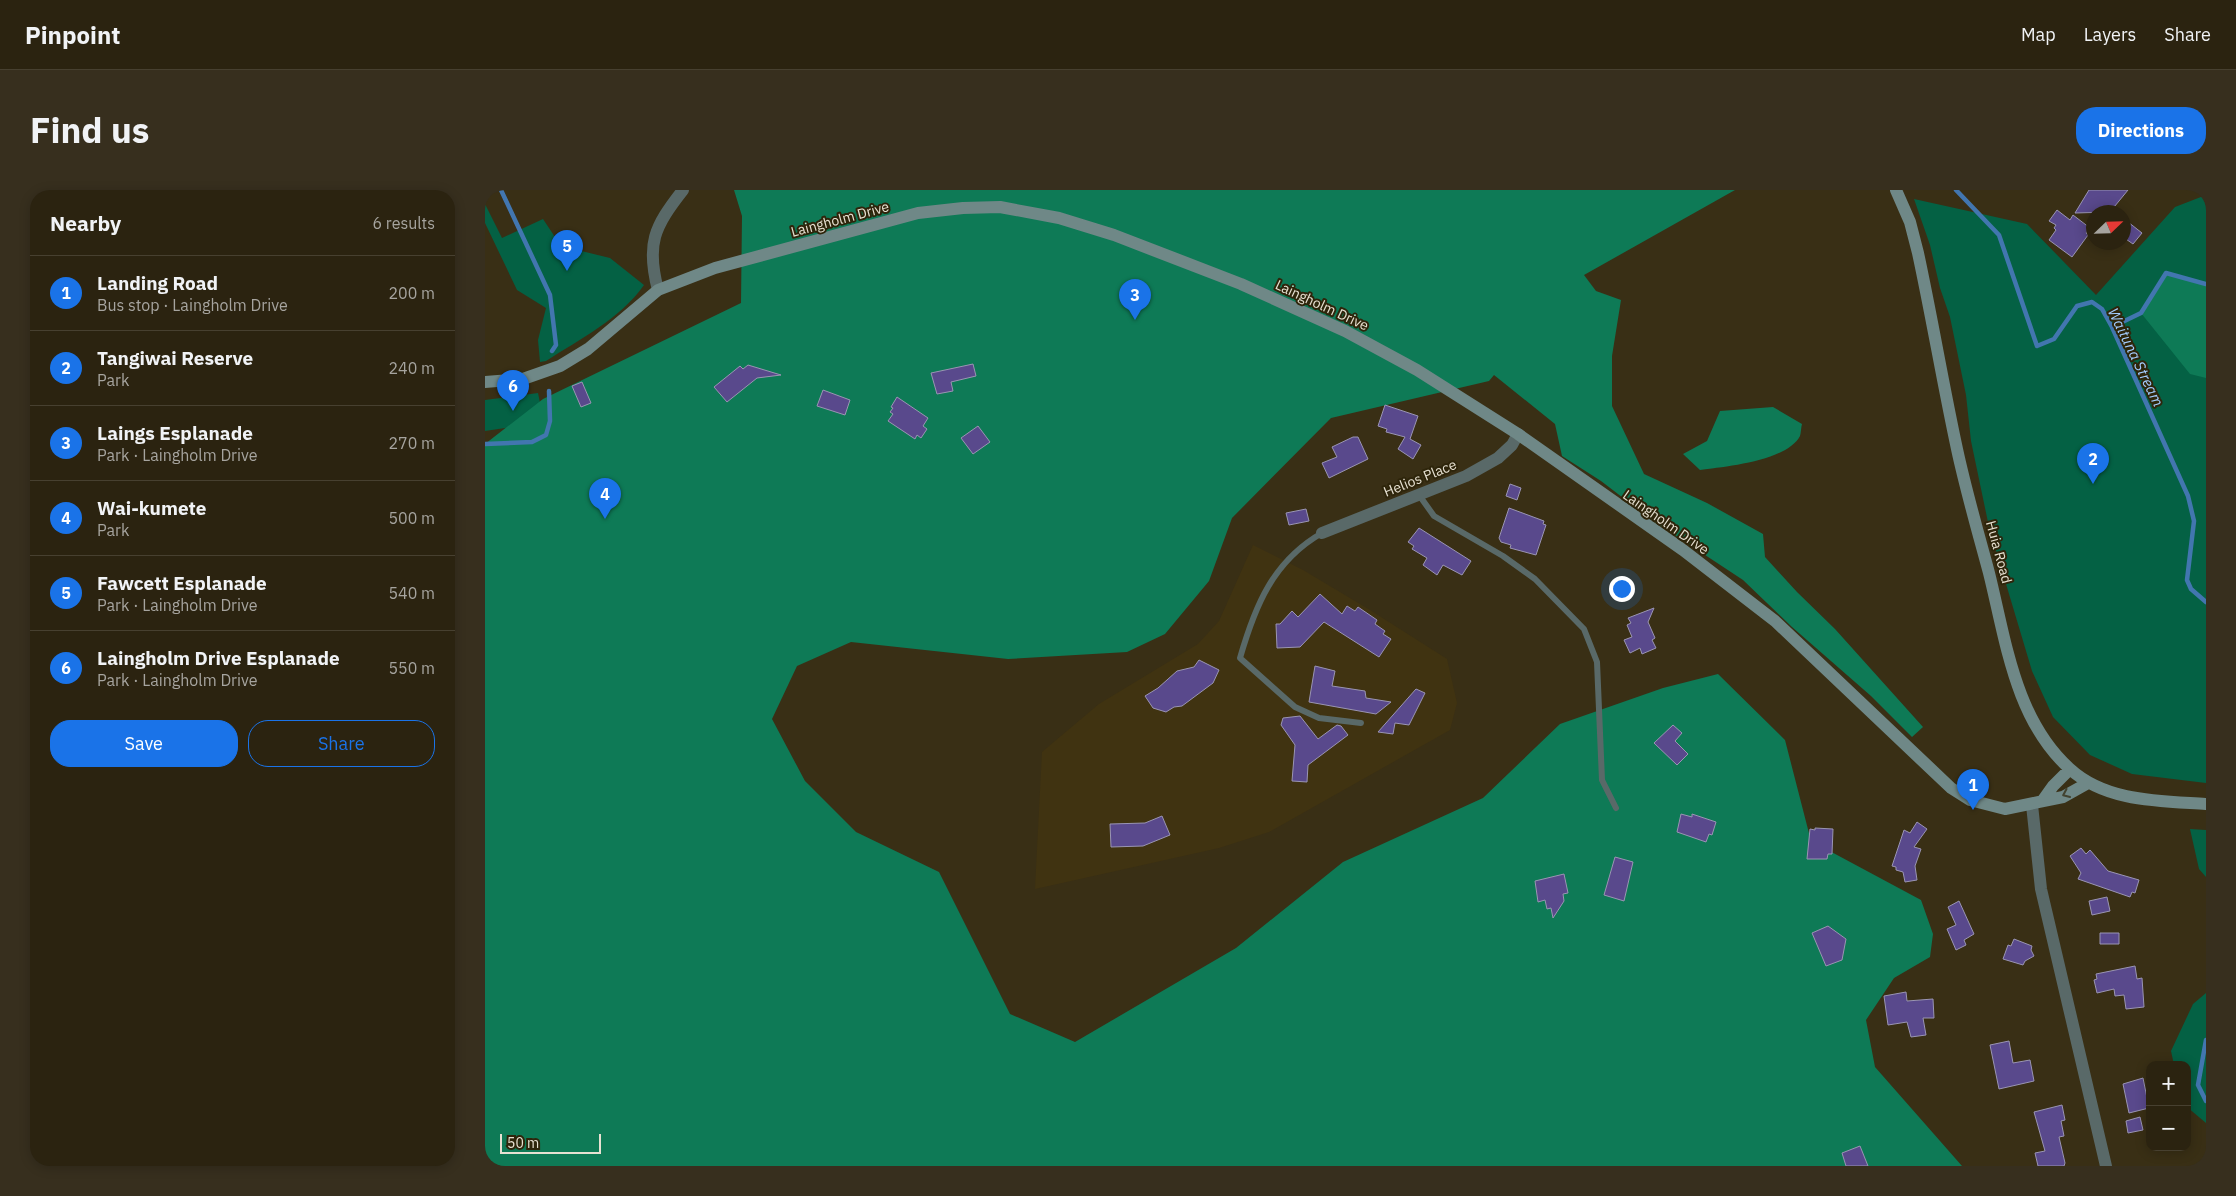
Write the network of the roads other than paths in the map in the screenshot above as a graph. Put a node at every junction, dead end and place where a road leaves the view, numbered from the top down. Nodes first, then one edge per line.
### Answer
1 (683, 190) edge
2 (1897, 190) edge
3 (658, 290) junction
4 (485, 382) edge
5 (1518, 434) junction
6 (1419, 495) junction
7 (1322, 532) joint
8 (1361, 724) dead end
9 (2070, 769) junction
10 (2088, 783) junction
11 (2038, 803) junction
12 (2206, 804) edge
13 (1616, 808) dead end
14 (2105, 1166) edge

1 - 3 street
2 - 9 street, Huia Road
3 - 4 street, Laingholm Drive
3 - 5 street, Laingholm Drive
5 - 6 street, Helios Place
5 - 11 street, Laingholm Drive
6 - 7 street, Helios Place
6 - 13 lane
7 - 8 lane
9 - 10 street, Huia Road
9 - 11 street
10 -> 11 street, Laingholm Drive
10 - 12 street, Huia Road
11 - 14 street

